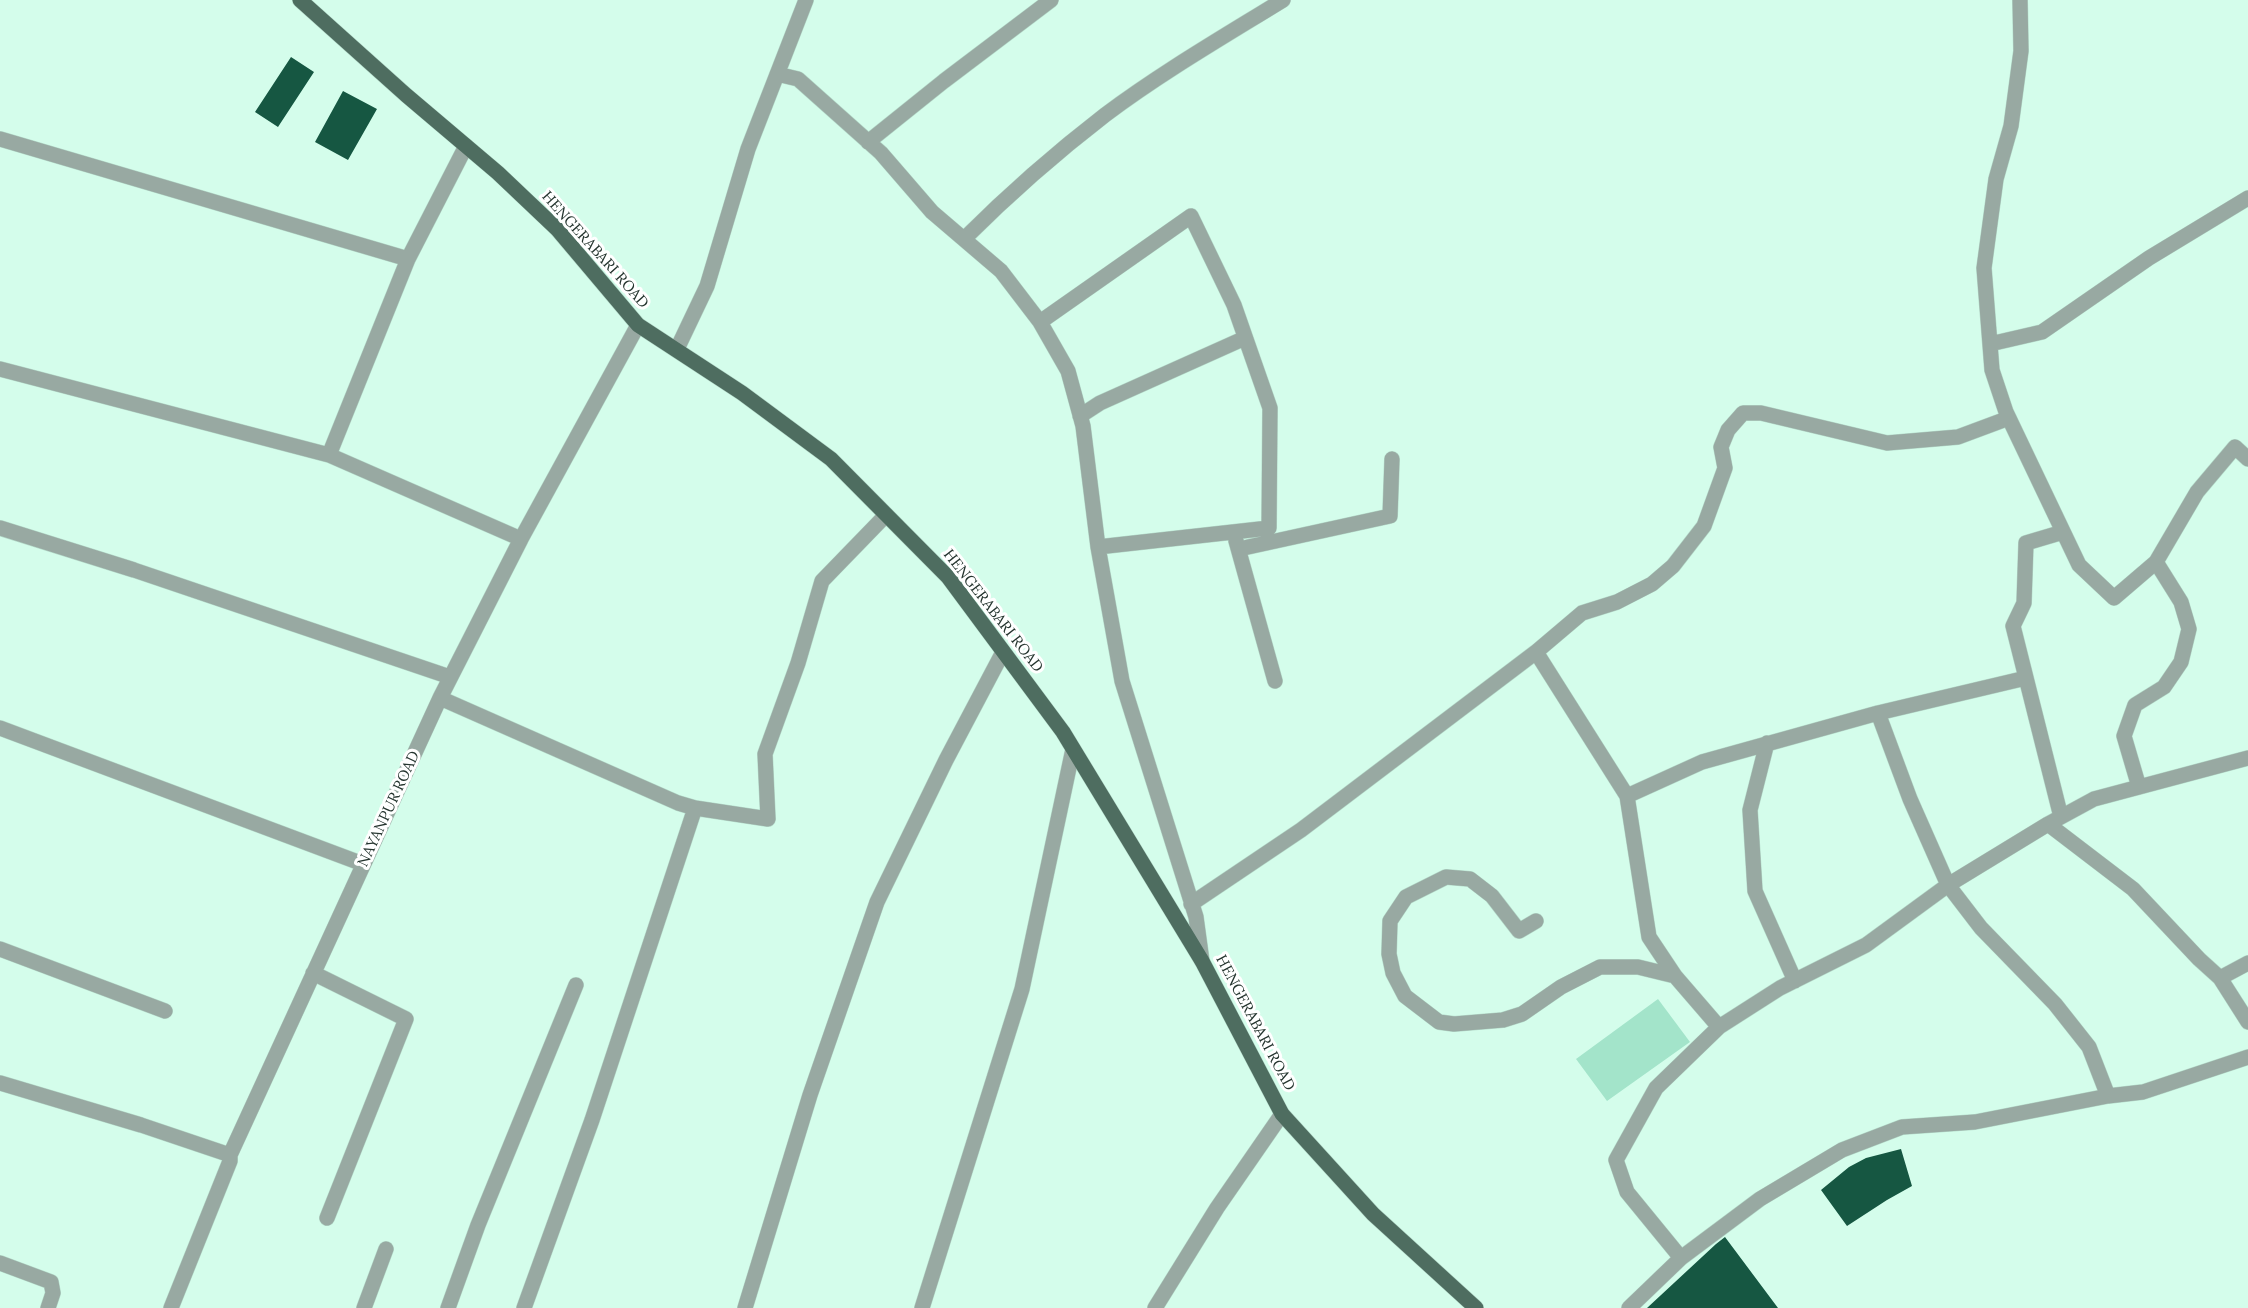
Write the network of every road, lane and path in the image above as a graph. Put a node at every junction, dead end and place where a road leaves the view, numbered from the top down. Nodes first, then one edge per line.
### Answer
1 (300, 0) edge
2 (806, 0) edge
3 (1051, 0) edge
4 (1282, 0) edge
5 (2020, 0) edge
6 (777, 74) junction
7 (0, 139) edge
8 (868, 142) junction
9 (466, 146) junction
10 (2248, 198) edge
11 (964, 239) junction
12 (408, 259) junction
13 (1040, 322) junction
14 (638, 324) junction
15 (1245, 338) junction
16 (1990, 344) junction
17 (678, 349) junction
18 (0, 369) edge
19 (1080, 416) junction
20 (2009, 418) junction
21 (329, 455) junction
22 (1392, 459) dead end
23 (2248, 459) edge
24 (886, 515) junction
25 (0, 528) edge
26 (1234, 532) junction
27 (2063, 532) junction
28 (521, 539) junction
29 (1098, 548) junction
30 (1239, 549) junction
31 (2156, 562) junction
32 (1003, 652) junction
33 (1536, 652) junction
34 (450, 677) junction
35 (2026, 678) junction
36 (1275, 681) dead end
37 (440, 698) junction
38 (1878, 713) junction
39 (0, 728) edge
40 (1767, 743) junction
41 (1073, 749) junction
42 (2248, 759) edge
43 (2139, 787) junction
44 (1627, 796) junction
45 (695, 808) junction
46 (2055, 821) junction
47 (363, 864) junction
48 (1948, 885) junction
49 (1191, 904) junction
50 (1536, 921) dead end
51 (0, 949) edge
52 (1202, 961) junction
53 (2248, 963) edge
54 (313, 973) junction
55 (1675, 976) junction
56 (2220, 978) junction
57 (1795, 981) junction
58 (576, 985) dead end
59 (165, 1011) dead end
60 (2248, 1022) edge
61 (1719, 1027) junction
62 (2248, 1057) edge
63 (0, 1083) edge
64 (2108, 1096) junction
65 (1282, 1114) junction
66 (230, 1155) junction
67 (327, 1218) dead end
68 (386, 1249) dead end
69 (1681, 1258) junction
70 (0, 1263) edge
71 (48, 1308) edge
72 (171, 1308) edge
73 (364, 1308) edge
74 (448, 1308) edge
75 (524, 1308) edge
76 (745, 1308) edge
77 (922, 1308) edge
78 (1155, 1308) edge
79 (1476, 1308) edge
80 (1629, 1308) edge

1 - 9 main road, HENGERABARI ROAD
2 - 6 street
3 - 8 street
4 - 11 street
5 - 16 street
6 - 8 street
6 - 17 street
7 - 12 street
8 - 11 street
9 - 12 street
9 - 14 main road, HENGERABARI ROAD
10 - 16 street
11 - 13 street
12 - 21 street
13 - 15 street
13 - 19 street
14 - 17 main road, HENGERABARI ROAD
14 - 28 street, NAYANPUR ROAD
15 - 19 street
15 - 26 street
16 - 20 street
17 - 24 main road, HENGERABARI ROAD
18 - 21 street
19 - 29 street
20 - 27 street
20 - 33 street
21 - 28 street
22 - 30 street
23 - 31 street
24 - 32 main road, HENGERABARI ROAD
24 - 45 street
25 - 34 street
26 - 29 street
26 - 30 street
27 - 31 street
27 - 35 street
28 - 34 street, NAYANPUR ROAD
29 - 49 street
30 - 36 street
31 - 43 street
32 - 41 main road, HENGERABARI ROAD
32 - 76 street
33 - 44 street
33 - 49 street
34 - 37 street, NAYANPUR ROAD
35 - 38 street
35 - 46 street
37 - 45 street
37 - 47 street, NAYANPUR ROAD
38 - 40 street
38 - 48 street
39 - 47 street
40 - 44 street
40 - 57 street
41 - 52 main road, HENGERABARI ROAD
41 - 77 street
42 - 43 street
43 - 46 street
44 - 55 street
45 - 75 street
46 - 48 street
46 - 56 street
47 - 54 street, NAYANPUR ROAD
48 - 57 street
48 - 64 street
49 - 52 street
50 - 55 street
51 - 59 street
52 - 65 main road, HENGERABARI ROAD
53 - 56 street
54 - 66 street, NAYANPUR ROAD
54 - 67 street
55 - 61 street
56 - 60 street
57 - 61 street
58 - 74 street
61 - 69 street
62 - 64 street
63 - 66 street
64 - 69 street
65 - 78 street
65 - 79 main road, HENGERABARI ROAD
66 - 72 street, NAYANPUR ROAD
68 - 73 street
69 - 80 street
70 - 71 street

